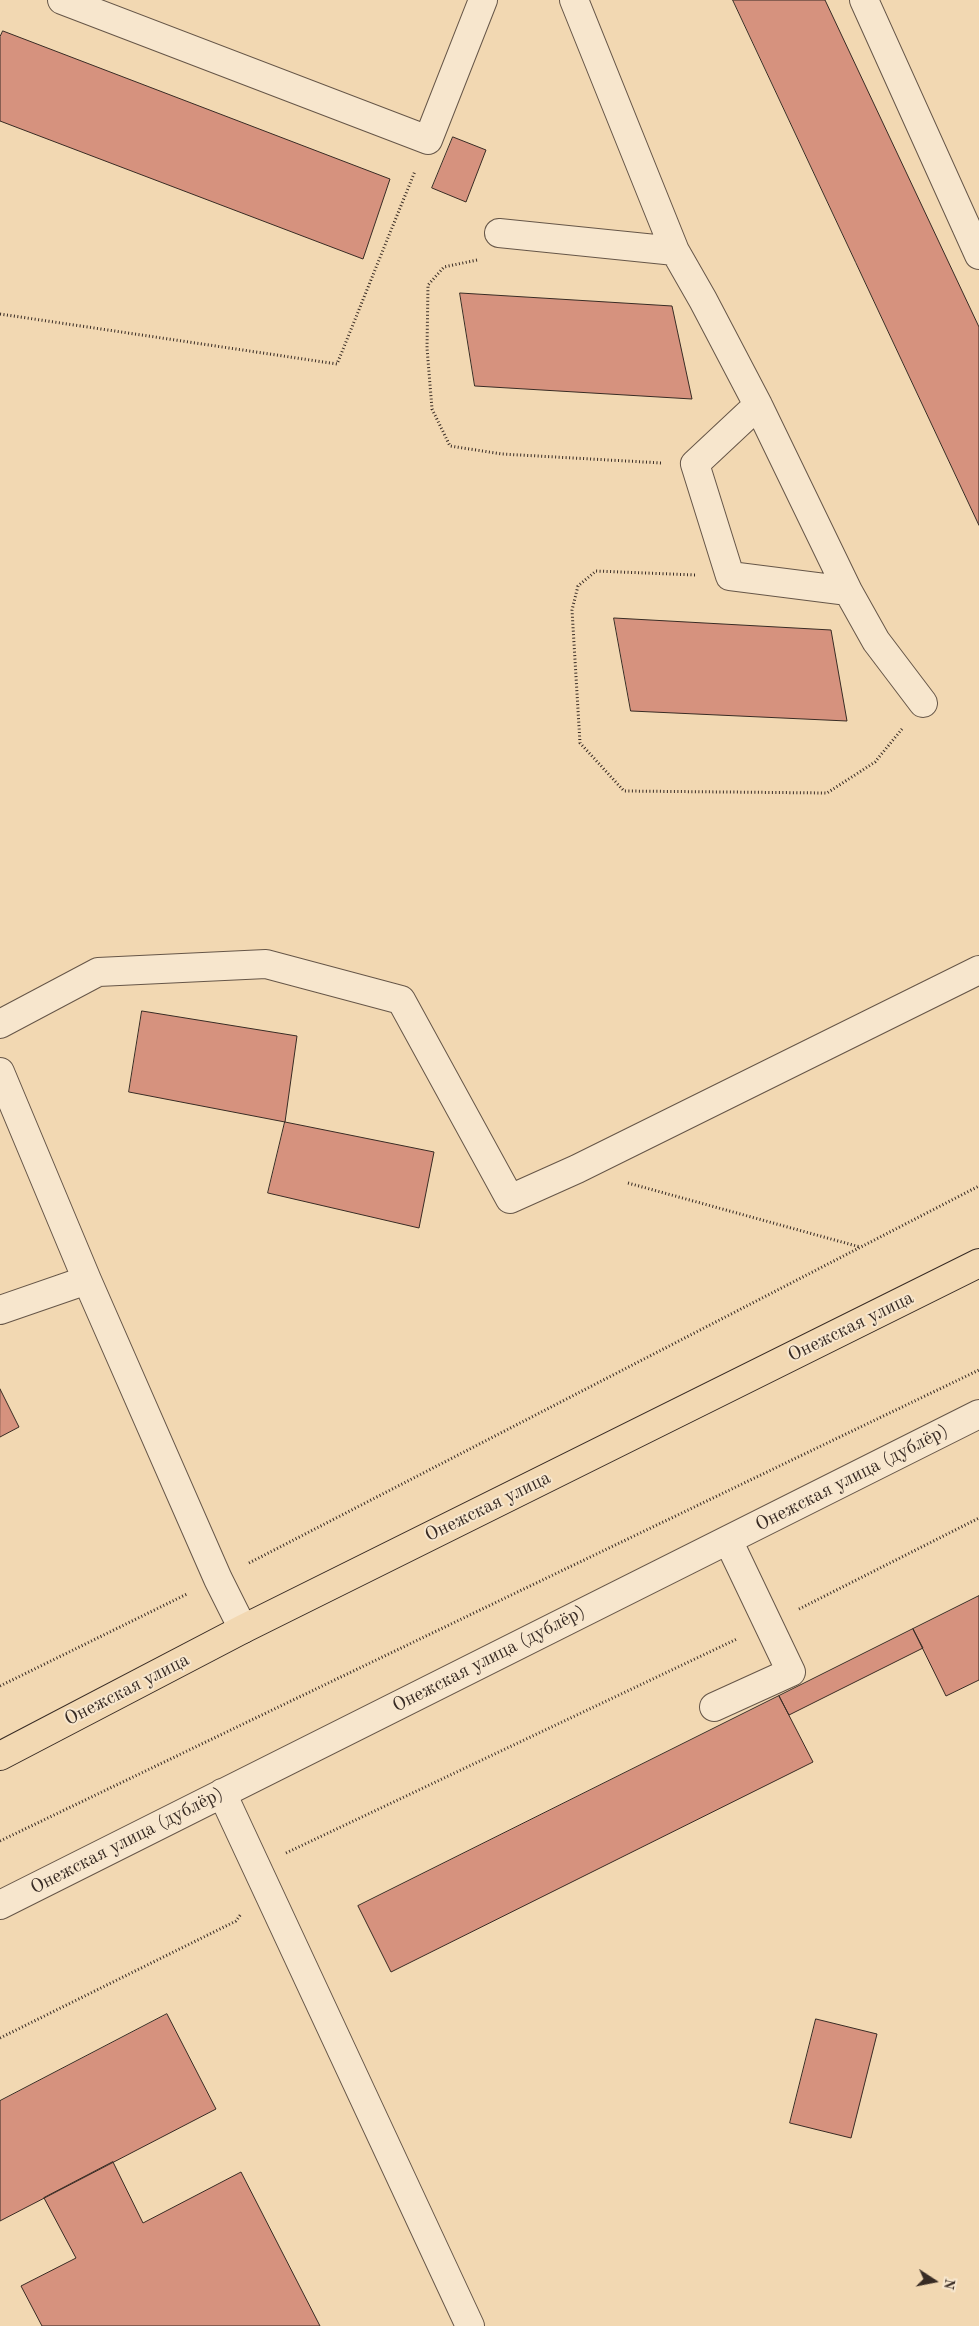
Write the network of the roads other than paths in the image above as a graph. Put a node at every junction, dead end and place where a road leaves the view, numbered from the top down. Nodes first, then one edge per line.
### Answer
1 (62, 0) edge
2 (483, 0) edge
3 (574, 0) edge
4 (864, 0) edge
5 (499, 233) dead end
6 (674, 251) junction
7 (979, 255) edge
8 (758, 405) junction
9 (848, 591) junction
10 (923, 703) road end
11 (979, 970) edge
12 (0, 1024) edge
13 (0, 1072) edge
14 (979, 1263) edge
15 (87, 1280) junction
16 (0, 1310) edge
17 (979, 1414) edge
18 (728, 1540) junction
19 (243, 1629) junction
20 (714, 1707) dead end
21 (0, 1756) edge
22 (222, 1793) junction
23 (0, 1905) edge
24 (470, 2326) edge

1 - 2 street
3 - 6 street
4 - 7 street
5 - 6 street
6 - 8 street
8 - 9 street
8 - 9 street
9 - 10 street
11 - 12 street
13 - 15 street
14 - 19 main road, Онежская улица
15 - 16 street
15 - 19 street
17 - 18 street, Онежская улица (дублёр)
18 - 20 street
18 - 22 street, Онежская улица (дублёр)
19 - 21 main road, Онежская улица
22 - 23 street, Онежская улица (дублёр)
22 - 24 street

